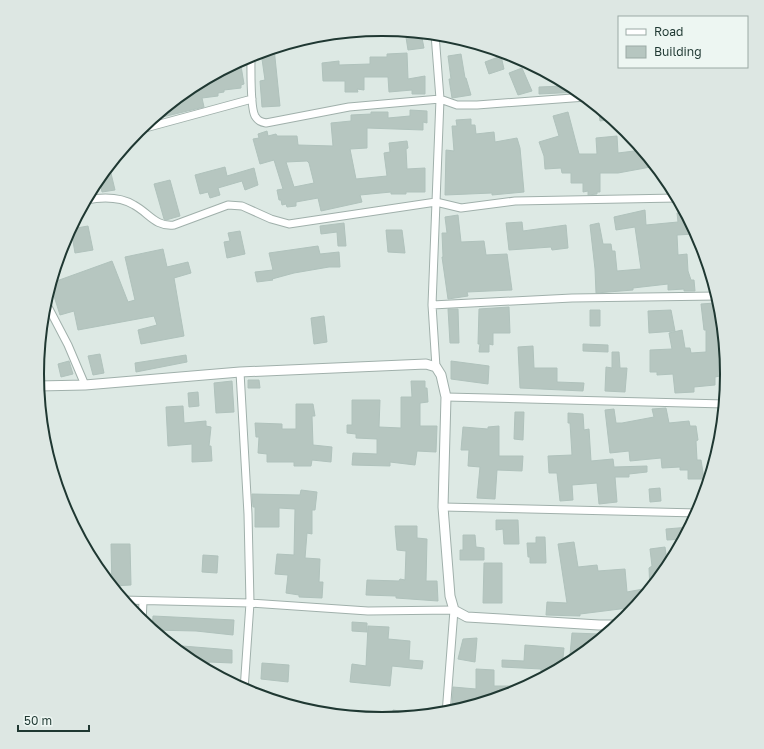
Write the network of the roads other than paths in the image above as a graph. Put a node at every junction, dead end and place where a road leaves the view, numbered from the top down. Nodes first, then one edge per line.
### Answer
1 (436, 41) edge
2 (251, 62) edge
3 (576, 98) edge
4 (252, 99) junction
5 (440, 99) junction
6 (153, 126) edge
7 (93, 198) edge
8 (671, 198) edge
9 (436, 202) junction
10 (711, 296) edge
11 (432, 305) junction
12 (50, 310) edge
13 (436, 367) junction
14 (240, 372) junction
15 (44, 386) edge
16 (85, 386) junction
17 (446, 397) junction
18 (719, 404) edge
19 (443, 507) junction
20 (691, 513) edge
21 (130, 600) edge
22 (143, 601) junction
23 (250, 603) junction
24 (454, 610) junction
25 (142, 613) edge
26 (609, 625) edge
27 (244, 684) edge
28 (447, 706) edge

1 - 5 street
2 - 4 street
3 - 5 street
4 - 5 street
4 - 6 street
5 - 9 street
7 - 9 street
8 - 9 street
9 - 11 street
10 - 11 street
11 - 13 street
12 - 16 street
13 - 14 street
13 - 17 street
14 - 16 street
14 - 23 street
15 - 16 street
17 - 18 street
17 - 19 street
19 - 20 street
19 - 24 street
21 - 22 street
22 - 23 street
22 - 25 street
23 - 24 street
23 - 27 street
24 - 26 street
24 - 28 street

